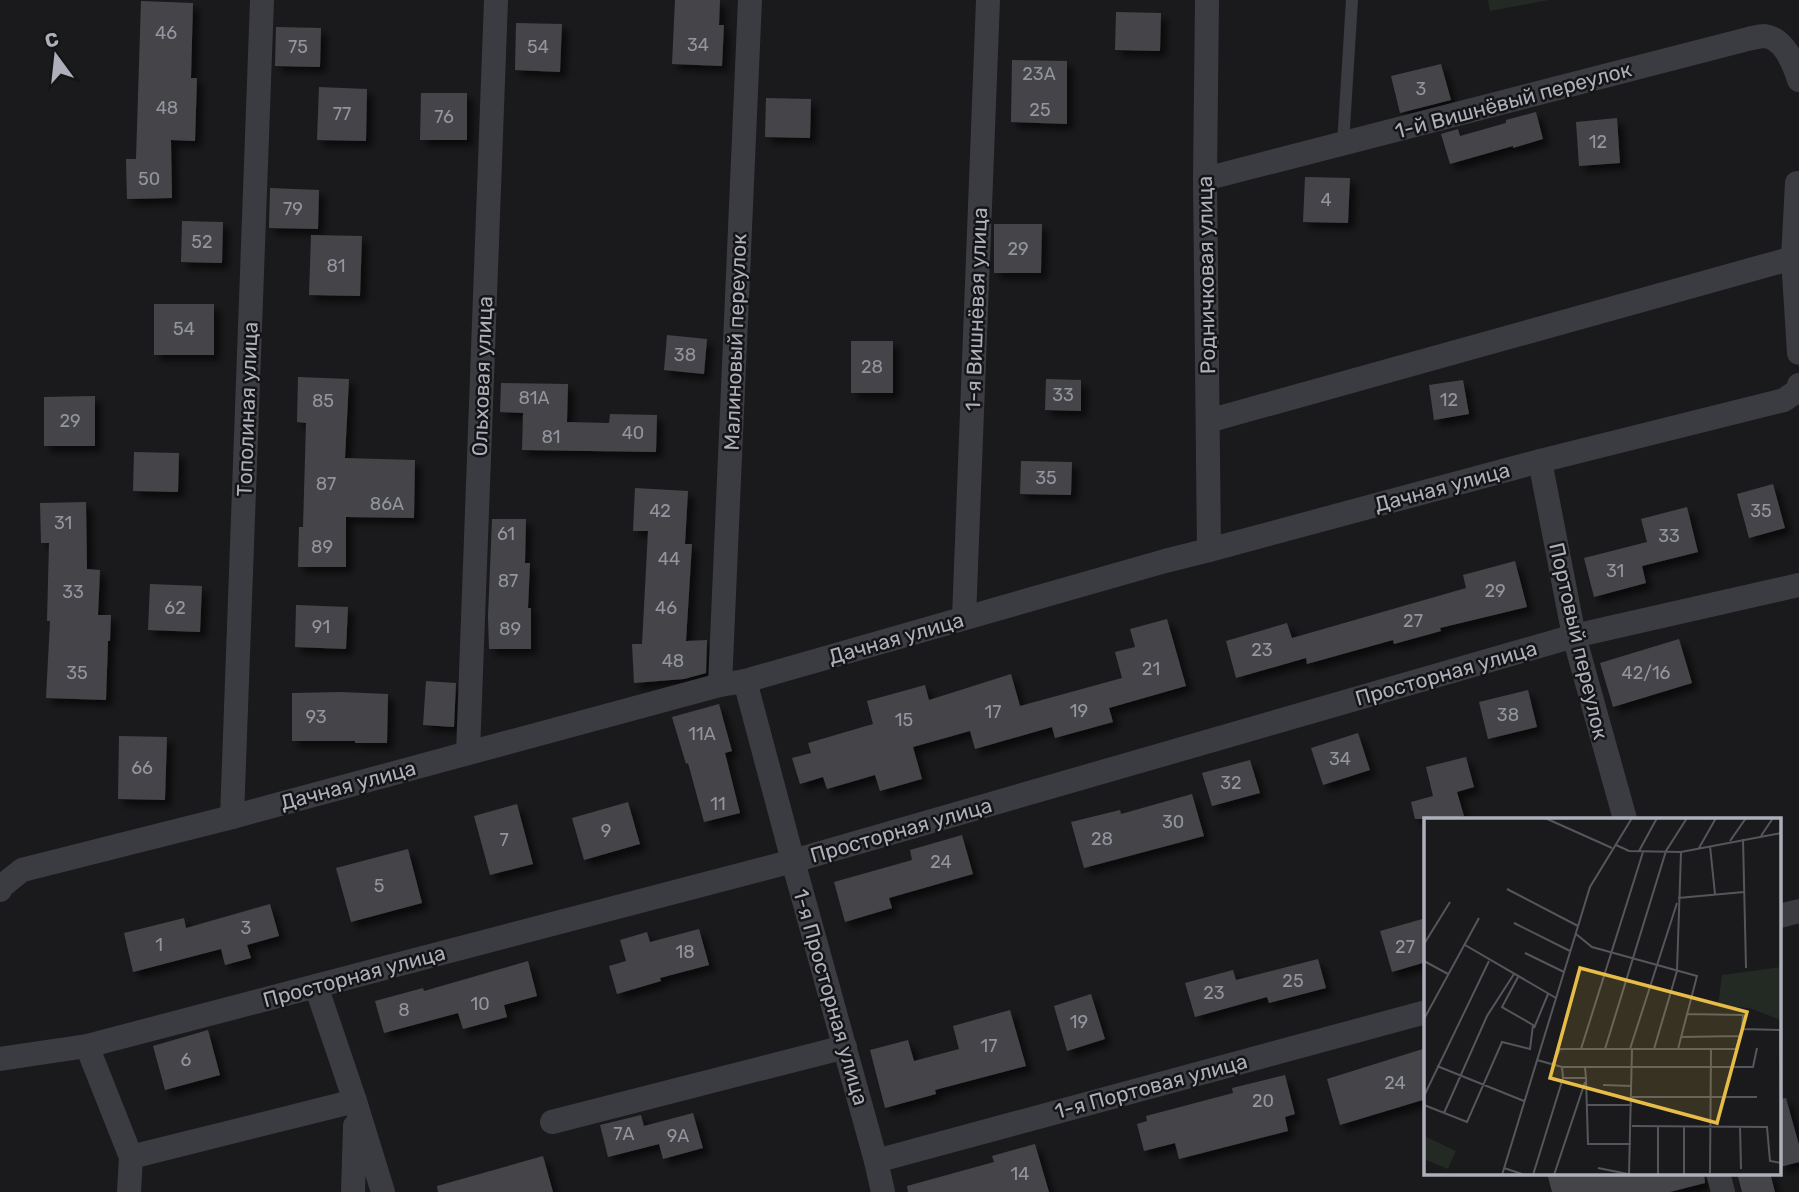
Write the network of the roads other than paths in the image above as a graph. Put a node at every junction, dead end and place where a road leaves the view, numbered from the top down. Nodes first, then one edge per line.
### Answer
1 (262, 0) edge
2 (496, 0) edge
3 (750, 0) edge
4 (988, 0) edge
5 (1207, 0) edge
6 (1352, 0) edge
7 (1799, 80) edge
8 (1343, 144) junction
9 (1798, 178) edge
10 (1205, 179) junction
11 (1793, 258) junction
12 (1799, 353) edge
13 (1798, 388) edge
14 (1208, 421) junction
15 (1540, 461) junction
16 (1209, 551) junction
17 (1799, 584) edge
18 (964, 618) junction
19 (1574, 636) junction
20 (745, 681) junction
21 (720, 685) junction
22 (468, 752) junction
23 (232, 817) junction
24 (1625, 818) edge
25 (793, 861) junction
26 (0, 888) edge
27 (1799, 911) edge
28 (1782, 915) edge
29 (316, 986) junction
30 (1424, 1013) edge
31 (87, 1046) junction
32 (845, 1047) junction
33 (0, 1059) edge
34 (355, 1101) junction
35 (552, 1122) dead end
36 (131, 1157) junction
37 (876, 1161) junction
38 (1718, 1174) edge
39 (129, 1192) edge
40 (353, 1192) edge
41 (383, 1192) edge
42 (883, 1192) edge
43 (1723, 1192) edge

1 - 23 street, Тополиная улица
2 - 22 street, Ольховая улица
3 - 21 street, Малиновый переулок
4 - 18 street, 1-я Вишнёвая улица
5 - 10 street, Родничковая улица
6 - 8 lane
7 - 8 street, 1-й Вишнёвый переулок
8 - 10 street, 1-й Вишнёвый переулок
9 - 11 street
10 - 14 street, Родничковая улица
11 - 12 street
11 - 14 street
13 - 15 street, Дачная улица
14 - 16 street, Родничковая улица
15 - 16 street, Дачная улица
15 - 19 street, Портовый переулок
16 - 18 street, Дачная улица
17 - 19 street, Просторная улица
18 - 20 street, Дачная улица
19 - 24 street, Портовый переулок
19 - 25 street, Просторная улица
20 - 21 street, Дачная улица
20 - 25 street, 1-я Просторная улица
21 - 22 street, Дачная улица
22 - 23 street, Дачная улица
23 - 26 street, Дачная улица
25 - 29 street, Просторная улица
25 - 32 street, 1-я Просторная улица
27 - 28 street
29 - 31 street, Просторная улица
29 - 34 street
30 - 37 street, 1-я Портовая улица
31 - 33 street, Просторная улица
31 - 36 street
32 - 35 street
32 - 37 street, 1-я Просторная улица
34 - 36 street
34 - 40 street
34 - 41 street
36 - 39 street
37 - 42 street, 1-я Просторная улица
38 - 43 street

